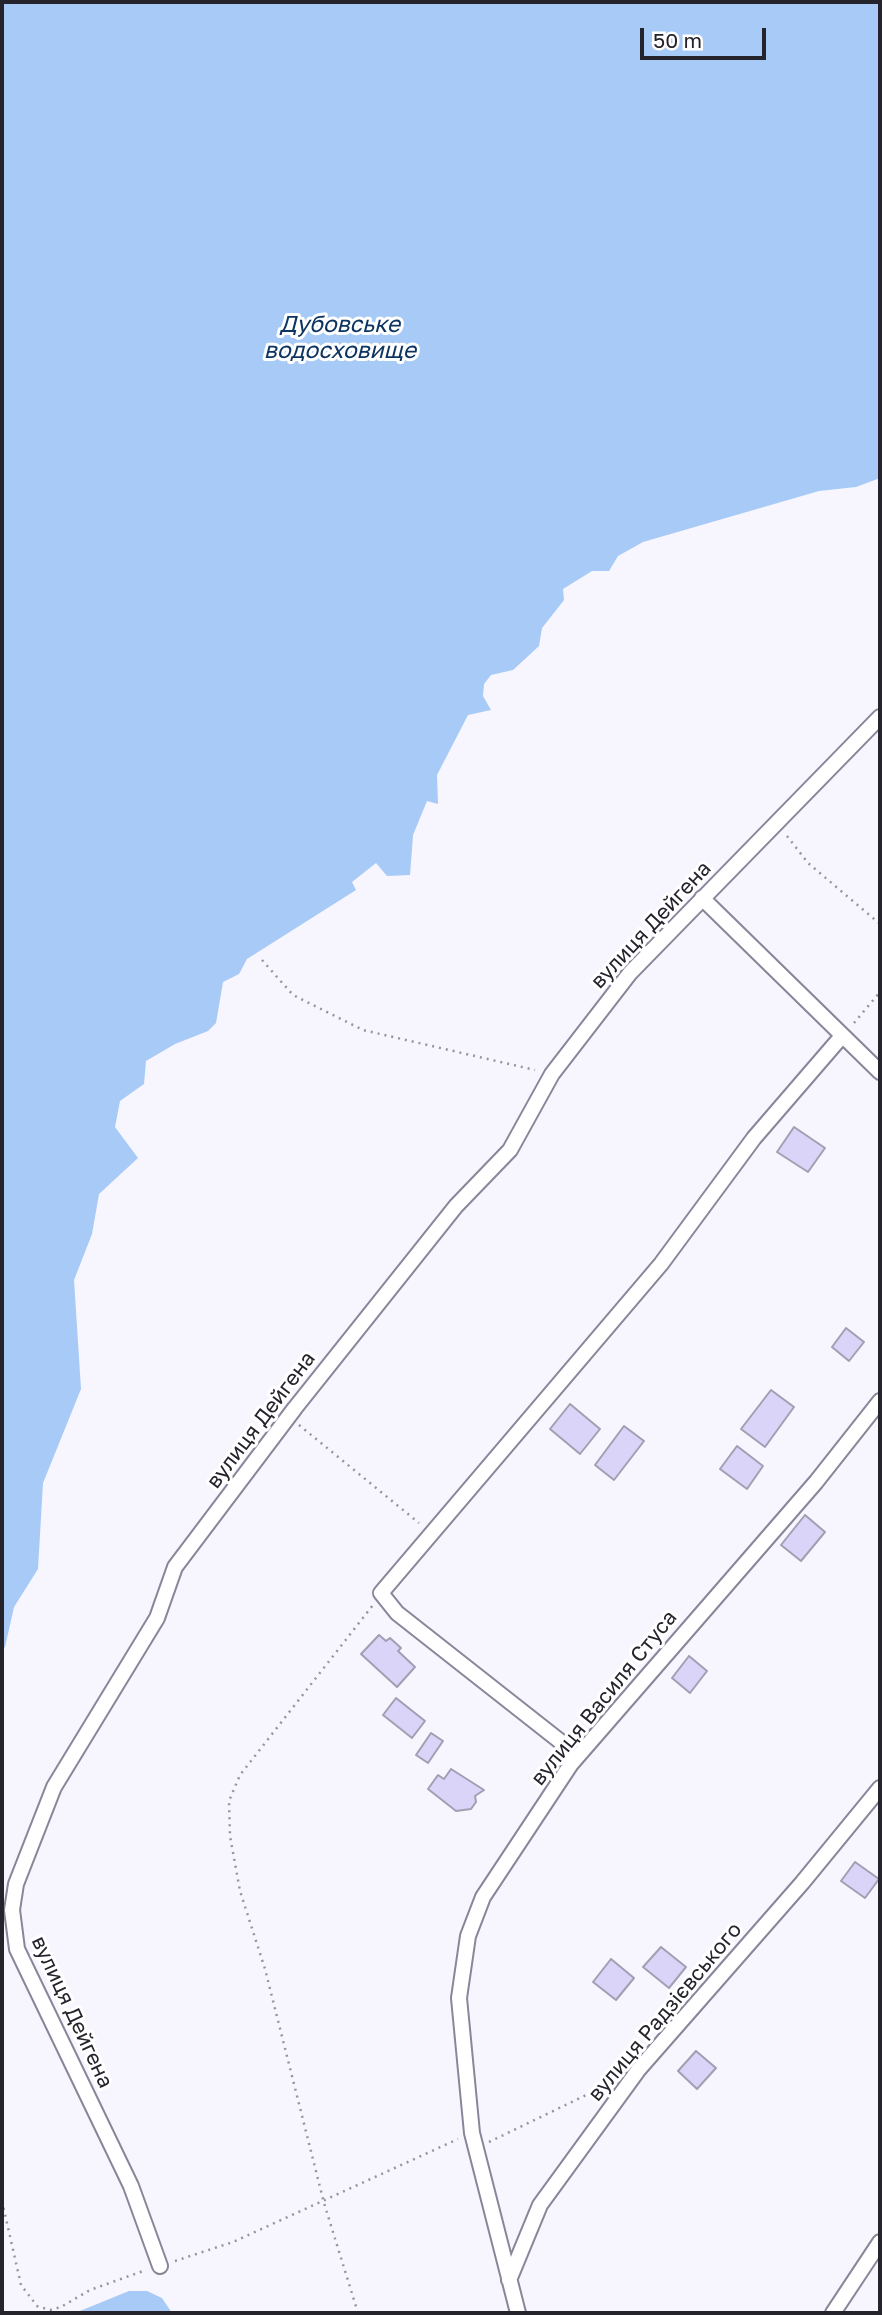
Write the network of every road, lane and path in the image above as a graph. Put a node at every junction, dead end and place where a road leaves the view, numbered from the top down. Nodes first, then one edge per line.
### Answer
1 (880, 717) edge
2 (778, 821) junction
3 (702, 898) junction
4 (880, 925) edge
5 (262, 960) dead end
6 (880, 992) edge
7 (842, 1036) junction
8 (880, 1072) edge
9 (552, 1074) junction
10 (880, 1401) edge
11 (289, 1417) junction
12 (431, 1533) junction
13 (381, 1593) junction
14 (571, 1764) junction
15 (880, 1788) edge
16 (614, 2081) dead end
17 (472, 2133) junction
18 (476, 2148) junction
19 (2, 2201) edge
20 (324, 2203) junction
21 (880, 2242) edge
22 (160, 2266) junction
23 (509, 2280) junction
24 (358, 2313) edge
25 (518, 2313) edge
26 (833, 2313) edge

1 - 2 street, вулиця Дейгена
2 - 3 street, вулиця Дейгена
2 - 4 path
3 - 7 street
3 - 9 street, вулиця Дейгена
5 - 9 path
6 - 7 path
7 - 8 street
7 - 12 street
9 - 11 street, вулиця Дейгена
10 - 14 street, вулиця Василя Стуса
11 - 12 path
11 - 22 street, вулиця Дейгена
12 - 13 street
13 - 14 street
13 - 20 path
14 - 17 street, вулиця Василя Стуса
15 - 23 street, вулиця Радзієвського
16 - 18 path
17 - 18 street, вулиця Василя Стуса
17 - 20 path
18 - 23 street, вулиця Василя Стуса
19 - 22 path
20 - 22 path
20 - 24 path
21 - 26 street
23 - 25 street, вулиця Василя Стуса

